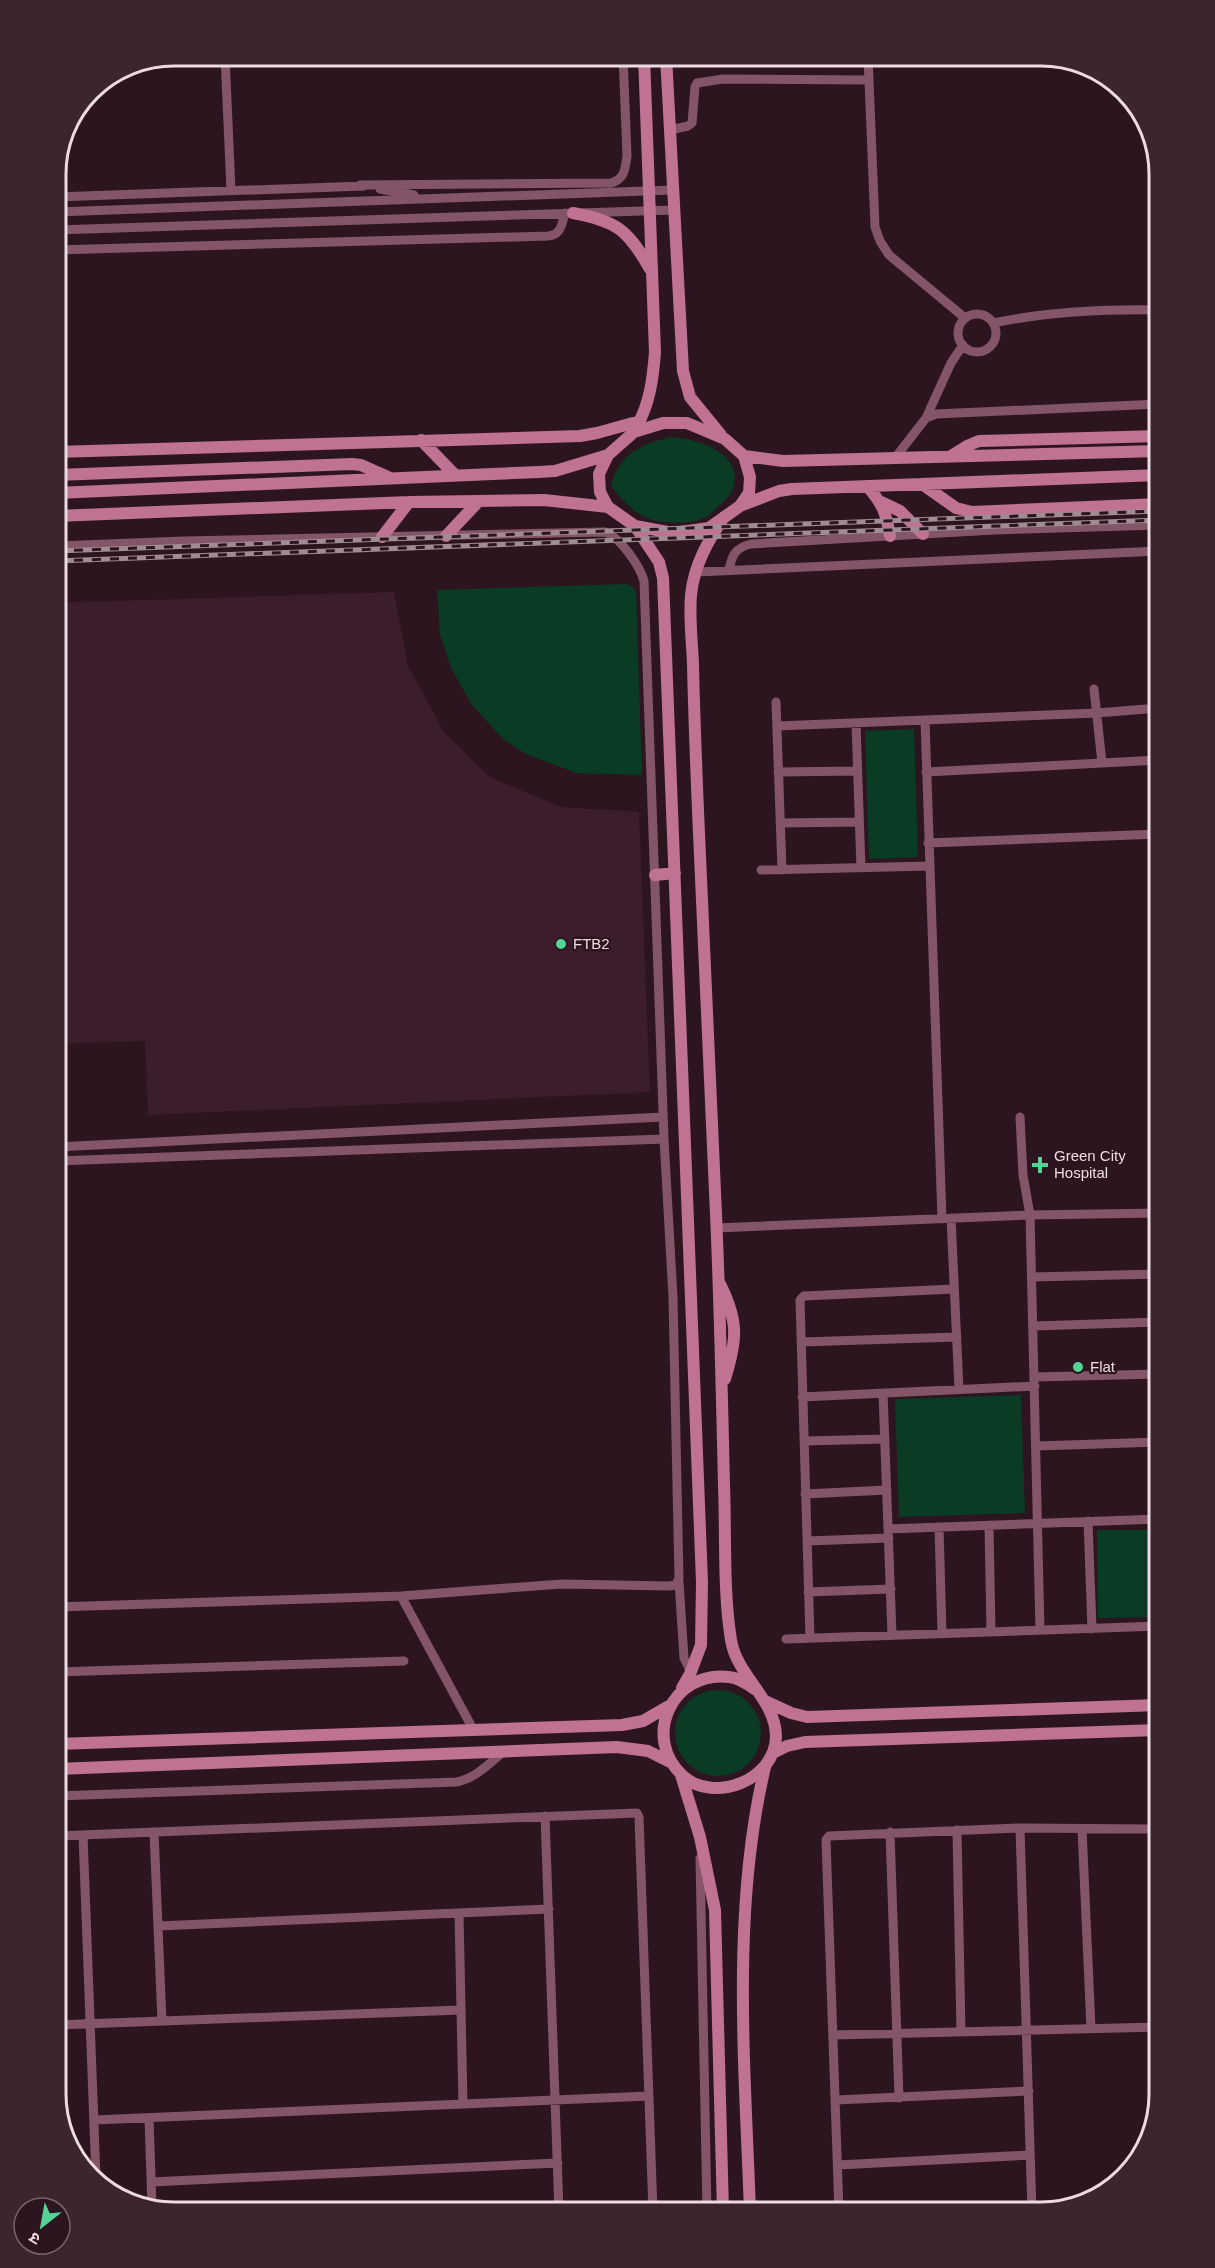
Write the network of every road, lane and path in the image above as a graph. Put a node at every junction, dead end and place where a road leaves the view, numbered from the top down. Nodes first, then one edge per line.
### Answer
1 (225, 66) edge
2 (622, 66) edge
3 (644, 66) edge
4 (667, 66) edge
5 (868, 66) edge
6 (869, 80) junction
7 (670, 130) junction
8 (647, 155) junction
9 (627, 156) junction
10 (360, 186) junction
11 (231, 190) junction
12 (673, 190) junction
13 (649, 191) junction
14 (66, 197) edge
15 (431, 198) junction
16 (674, 210) junction
17 (650, 211) junction
18 (66, 212) edge
19 (569, 213) junction
20 (66, 230) edge
21 (66, 249) edge
22 (652, 273) junction
23 (1149, 310) edge
24 (965, 318) junction
25 (993, 323) junction
26 (963, 345) junction
27 (1149, 404) edge
28 (926, 418) junction
29 (640, 421) junction
30 (634, 432) junction
31 (1149, 436) edge
32 (725, 439) junction
33 (421, 440) junction
34 (1149, 451) edge
35 (66, 452) edge
36 (608, 455) junction
37 (744, 456) junction
38 (950, 456) junction
39 (894, 458) junction
40 (66, 475) edge
41 (455, 475) junction
42 (1149, 475) edge
43 (391, 478) junction
44 (922, 484) junction
45 (867, 486) junction
46 (66, 493) edge
47 (410, 502) junction
48 (478, 502) junction
49 (881, 502) junction
50 (1149, 504) edge
51 (740, 506) junction
52 (608, 507) junction
53 (66, 516) edge
54 (724, 517) junction
55 (1149, 525) edge
56 (635, 526) junction
57 (923, 534) junction
58 (446, 536) junction
59 (890, 536) junction
60 (382, 537) junction
61 (66, 546) edge
62 (1149, 551) edge
63 (729, 570) junction
64 (696, 572) junction
65 (1094, 689) dead end
66 (776, 702) dead end
67 (1149, 709) edge
68 (1097, 713) junction
69 (925, 720) junction
70 (856, 723) junction
71 (777, 726) junction
72 (1149, 761) edge
73 (1102, 763) junction
74 (857, 771) junction
75 (926, 771) junction
76 (778, 772) junction
77 (859, 822) junction
78 (780, 823) junction
79 (1149, 834) edge
80 (928, 843) junction
81 (929, 866) junction
82 (861, 868) junction
83 (761, 870) dead end
84 (782, 870) junction
85 (675, 873) junction
86 (655, 875) junction
87 (663, 1117) junction
88 (1020, 1117) dead end
89 (664, 1139) junction
90 (66, 1147) edge
91 (66, 1161) edge
92 (1149, 1214) edge
93 (1030, 1215) junction
94 (947, 1219) junction
95 (716, 1228) junction
96 (1149, 1274) edge
97 (1032, 1276) junction
98 (954, 1289) junction
99 (1149, 1322) edge
100 (1033, 1326) junction
101 (957, 1337) junction
102 (801, 1342) junction
103 (1149, 1375) edge
104 (1035, 1381) junction
105 (959, 1389) junction
106 (883, 1393) junction
107 (802, 1397) junction
108 (885, 1439) junction
109 (804, 1441) junction
110 (1149, 1442) edge
111 (1037, 1446) junction
112 (887, 1490) junction
113 (806, 1494) junction
114 (1149, 1519) edge
115 (1088, 1521) junction
116 (1039, 1523) junction
117 (989, 1525) junction
118 (939, 1527) junction
119 (889, 1534) junction
120 (807, 1541) junction
121 (679, 1582) junction
122 (891, 1589) junction
123 (808, 1592) junction
124 (401, 1596) junction
125 (66, 1607) edge
126 (1149, 1626) edge
127 (1092, 1629) junction
128 (1041, 1630) junction
129 (991, 1632) junction
130 (942, 1634) junction
131 (892, 1635) junction
132 (810, 1638) junction
133 (786, 1639) dead end
134 (404, 1661) dead end
135 (66, 1672) edge
136 (691, 1672) junction
137 (756, 1690) junction
138 (678, 1694) junction
139 (764, 1701) junction
140 (1149, 1705) edge
141 (669, 1706) junction
142 (474, 1731) junction
143 (1149, 1731) edge
144 (66, 1744) edge
145 (502, 1753) junction
146 (772, 1753) junction
147 (670, 1762) junction
148 (765, 1767) junction
149 (66, 1769) edge
150 (681, 1775) junction
151 (66, 1796) edge
152 (546, 1816) junction
153 (1020, 1828) junction
154 (1083, 1829) junction
155 (1149, 1829) edge
156 (957, 1830) junction
157 (154, 1832) junction
158 (890, 1832) junction
159 (83, 1835) junction
160 (66, 1836) edge
161 (700, 1837) junction
162 (549, 1909) junction
163 (459, 1913) junction
164 (158, 1926) junction
165 (461, 2010) junction
166 (162, 2021) junction
167 (90, 2024) junction
168 (66, 2025) edge
169 (1149, 2027) edge
170 (1091, 2028) junction
171 (1027, 2030) junction
172 (961, 2032) junction
173 (896, 2034) junction
174 (833, 2035) junction
175 (1029, 2091) junction
176 (649, 2096) junction
177 (899, 2097) junction
178 (555, 2100) junction
179 (836, 2100) junction
180 (463, 2104) junction
181 (149, 2118) junction
182 (94, 2120) junction
183 (1030, 2155) junction
184 (558, 2163) junction
185 (838, 2165) junction
186 (96, 2168) edge
187 (151, 2182) junction
188 (152, 2200) edge
189 (559, 2202) edge
190 (652, 2202) edge
191 (707, 2202) edge
192 (723, 2202) edge
193 (750, 2202) edge
194 (840, 2202) edge
195 (1032, 2202) edge

1 - 11 street
2 - 9 street
3 - 8 street
4 - 7 street
5 - 6 street
6 - 7 street
6 - 24 street
7 - 12 street
8 - 9 street
8 - 13 street
9 - 10 street
10 - 11 street
10 - 15 street
11 - 14 street
12 - 13 street
12 - 16 street
13 - 15 street
13 - 17 street
15 - 18 street
16 - 17 street
16 - 32 street
17 - 19 street
17 - 22 street
19 - 20 street
19 - 21 street
19 - 22 street
22 - 29 street
23 - 25 street
24 - 25 street
24 - 26 street
25 - 26 street
26 - 28 street
27 - 28 street
28 - 39 street
29 - 30 street
29 - 33 street
30 - 32 street
30 - 36 street
31 - 38 street
32 - 37 street
33 - 35 street
33 - 41 street
34 - 38 street
36 - 41 street
36 - 52 street
37 - 39 street
37 - 51 street
38 - 39 street
40 - 43 street
41 - 43 street
42 - 44 street
43 - 46 street
44 - 45 street
44 - 50 street
45 - 49 street
45 - 51 street
47 - 48 street
47 - 53 street
47 - 60 street
48 - 52 street
48 - 58 street
49 - 57 street
49 - 59 street
51 - 54 street
52 - 56 street
54 - 56 street
54 - 64 street
55 - 57 street
56 - 85 street
57 - 59 street
58 - 60 street
58 - 86 street
59 - 63 street
60 - 61 street
62 - 63 street
63 - 64 street
64 - 95 street
65 - 68 street
66 - 71 street
67 - 68 street
68 - 69 street
68 - 73 street
69 - 70 street
69 - 75 street
70 - 71 street
70 - 74 street
71 - 76 street
72 - 73 street
73 - 75 street
74 - 76 street
74 - 77 street
75 - 80 street
76 - 78 street
77 - 78 street
77 - 82 street
78 - 84 street
79 - 80 street
80 - 81 street
81 - 82 street
81 - 94 street
82 - 84 street
83 - 84 street
85 - 86 street
85 - 136 street
86 - 87 street
87 - 89 street
87 - 90 street
88 - 93 street
89 - 91 street
89 - 121 street
92 - 93 street
93 - 94 street
93 - 97 street
94 - 95 street
94 - 98 street
95 - 137 street
96 - 97 street
97 - 100 street
98 - 101 street
98 - 102 street
99 - 100 street
100 - 104 street
101 - 102 street
101 - 105 street
102 - 107 street
103 - 104 street
104 - 105 street
104 - 111 street
105 - 106 street
106 - 107 street
106 - 108 street
107 - 109 street
108 - 109 street
108 - 112 street
109 - 113 street
110 - 111 street
111 - 116 street
112 - 113 street
112 - 119 street
113 - 120 street
114 - 115 street
115 - 116 street
115 - 127 street
116 - 117 street
116 - 128 street
117 - 118 street
117 - 129 street
118 - 119 street
118 - 130 street
119 - 120 street
119 - 122 street
120 - 123 street
121 - 124 street
121 - 136 street
122 - 123 street
122 - 131 street
123 - 132 street
124 - 125 street
124 - 142 street
126 - 127 street
127 - 128 street
128 - 129 street
129 - 130 street
130 - 131 street
131 - 132 street
132 - 133 street
134 - 135 street
136 - 138 street
137 - 138 street
137 - 139 street
138 - 141 street
139 - 140 street
139 - 146 street
141 - 142 street
141 - 147 street
142 - 144 street
143 - 146 street
145 - 147 street
145 - 149 street
145 - 151 street
146 - 148 street
147 - 150 street
148 - 150 street
148 - 193 street
150 - 161 street
152 - 157 street
152 - 162 street
152 - 176 street
153 - 154 street
153 - 156 street
153 - 171 street
154 - 155 street
154 - 170 street
156 - 158 street
156 - 172 street
157 - 159 street
157 - 164 street
158 - 173 street
158 - 174 street
159 - 160 street
159 - 167 street
161 - 191 street
161 - 192 street
162 - 163 street
162 - 178 street
163 - 164 street
163 - 165 street
164 - 166 street
165 - 166 street
165 - 180 street
166 - 167 street
167 - 168 street
167 - 182 street
169 - 170 street
170 - 171 street
171 - 172 street
171 - 175 street
172 - 173 street
173 - 174 street
173 - 177 street
174 - 179 street
175 - 177 street
175 - 183 street
176 - 178 street
176 - 190 street
177 - 179 street
178 - 180 street
178 - 184 street
179 - 185 street
180 - 181 street
181 - 182 street
181 - 187 street
182 - 186 street
183 - 185 street
183 - 195 street
184 - 187 street
184 - 189 street
185 - 194 street
187 - 188 street

